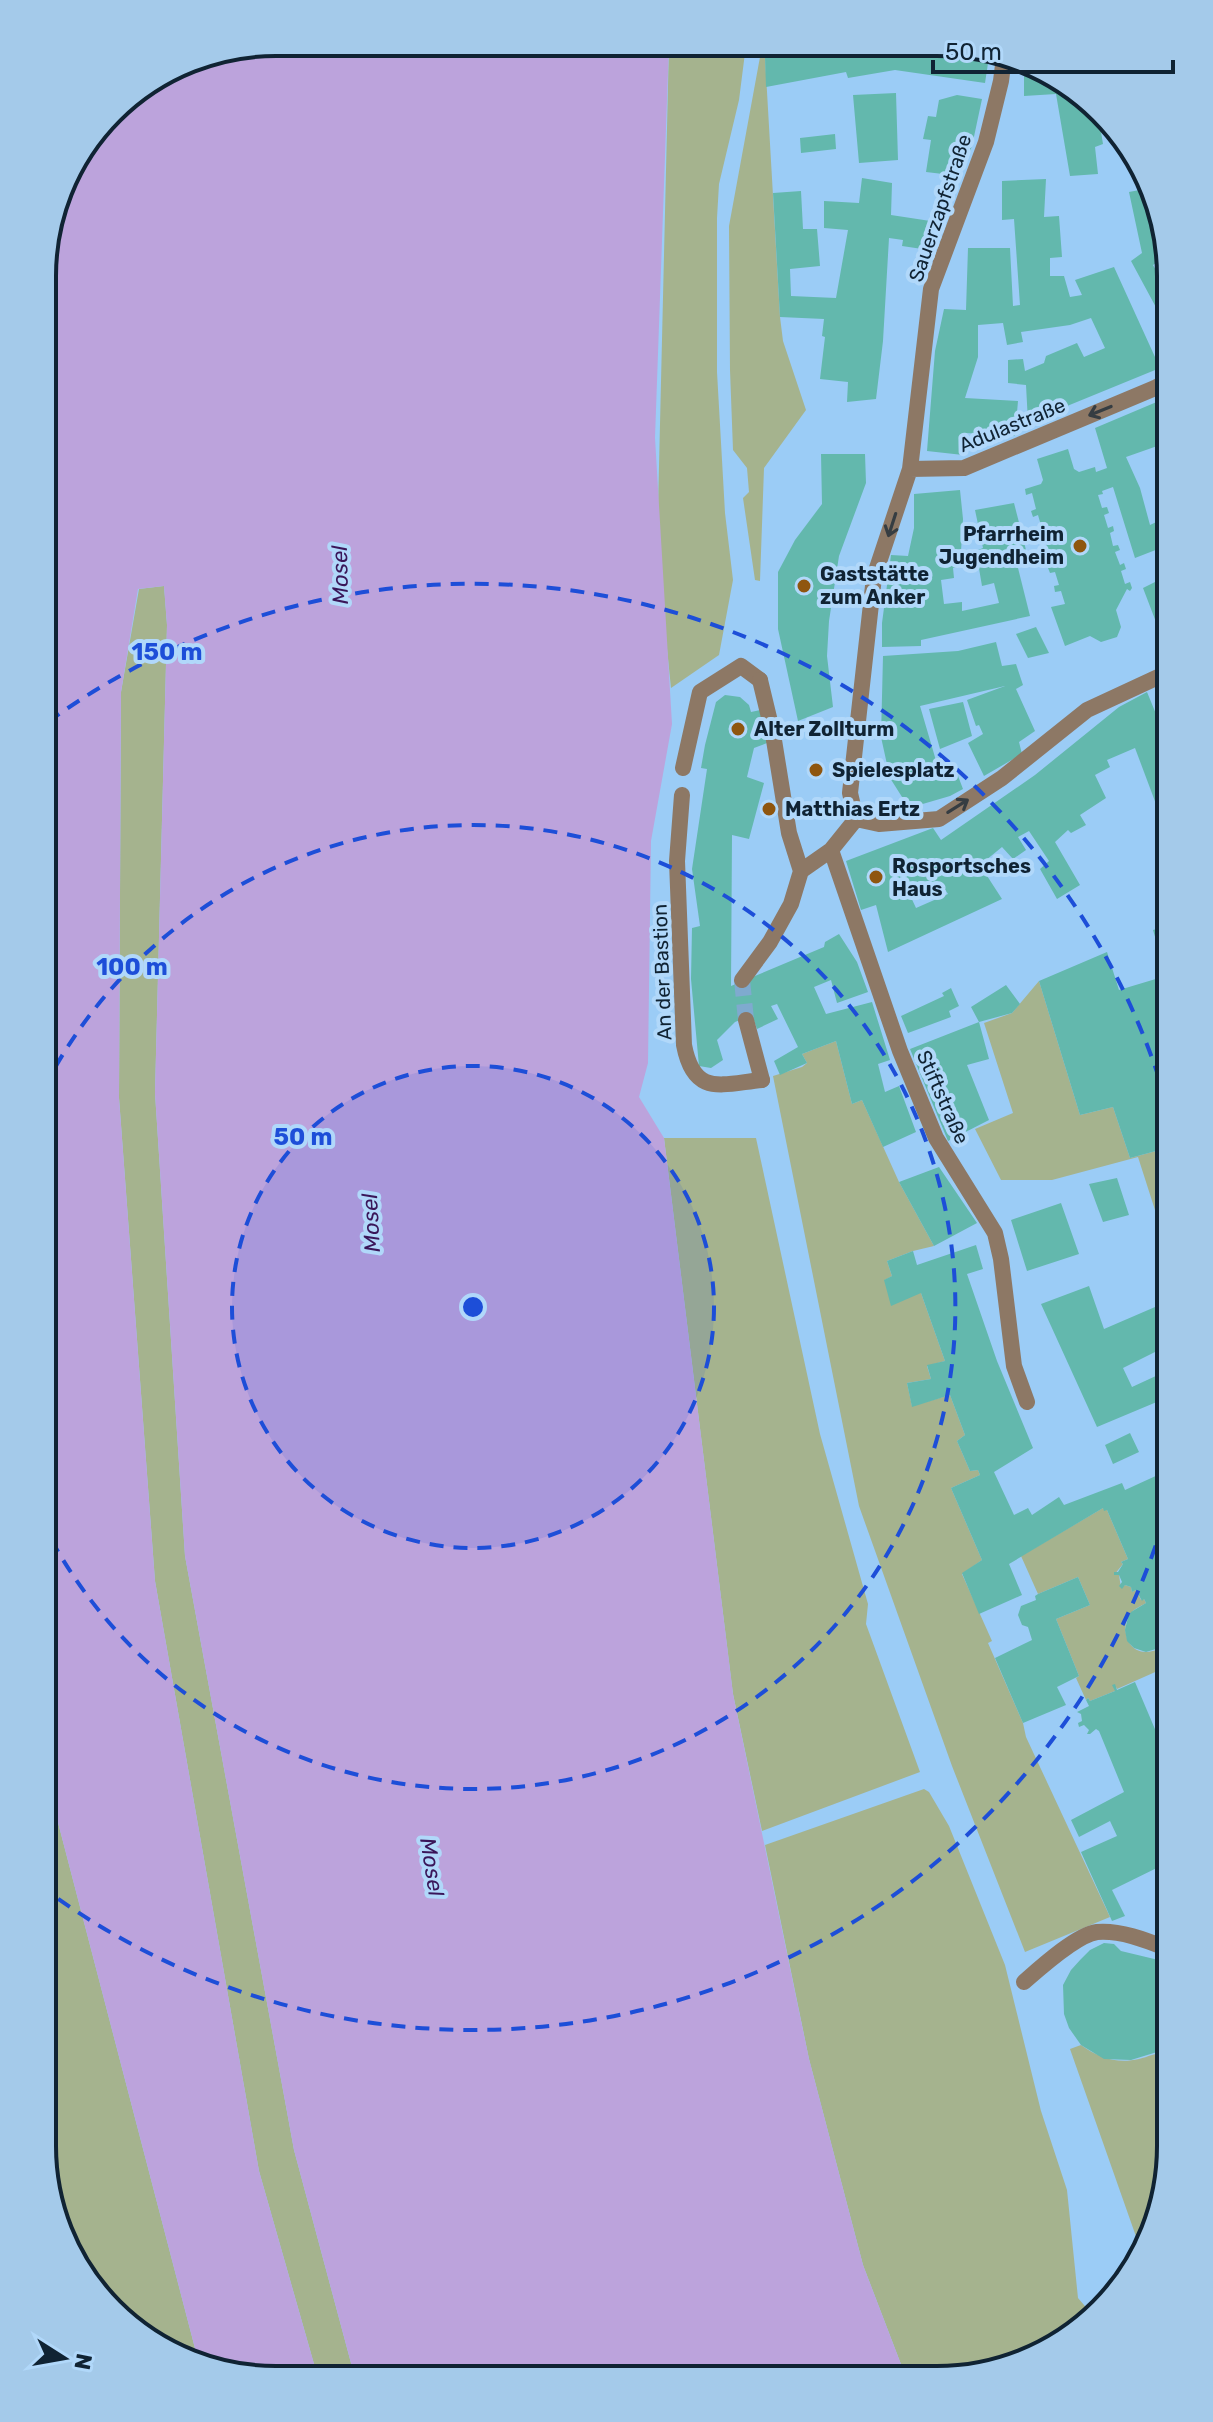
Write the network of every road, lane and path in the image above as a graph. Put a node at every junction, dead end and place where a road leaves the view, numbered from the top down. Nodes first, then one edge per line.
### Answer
1 (1003, 67) edge
2 (1157, 387) edge
3 (910, 469) junction
4 (1157, 679) edge
5 (1149, 683) junction
6 (1157, 683) edge
7 (683, 768) dead end
8 (682, 795) dead end
9 (856, 819) junction
10 (831, 850) junction
11 (801, 871) junction
12 (742, 980) tunnel mouth
13 (746, 1020) tunnel mouth
14 (1027, 1402) dead end
15 (1157, 1945) edge
16 (1024, 1982) dead end

1 - 3 street, Sauerzapfstraße
2 -> 3 street, Adulastraße
3 -> 9 street
4 - 5 street
5 - 6 street
9 -> 5 street
7 - 11 street
8 - 13 street, An der Bastion
9 - 10 street
10 - 11 street
10 - 14 street, Stiftstraße
11 - 12 street
15 - 16 street

